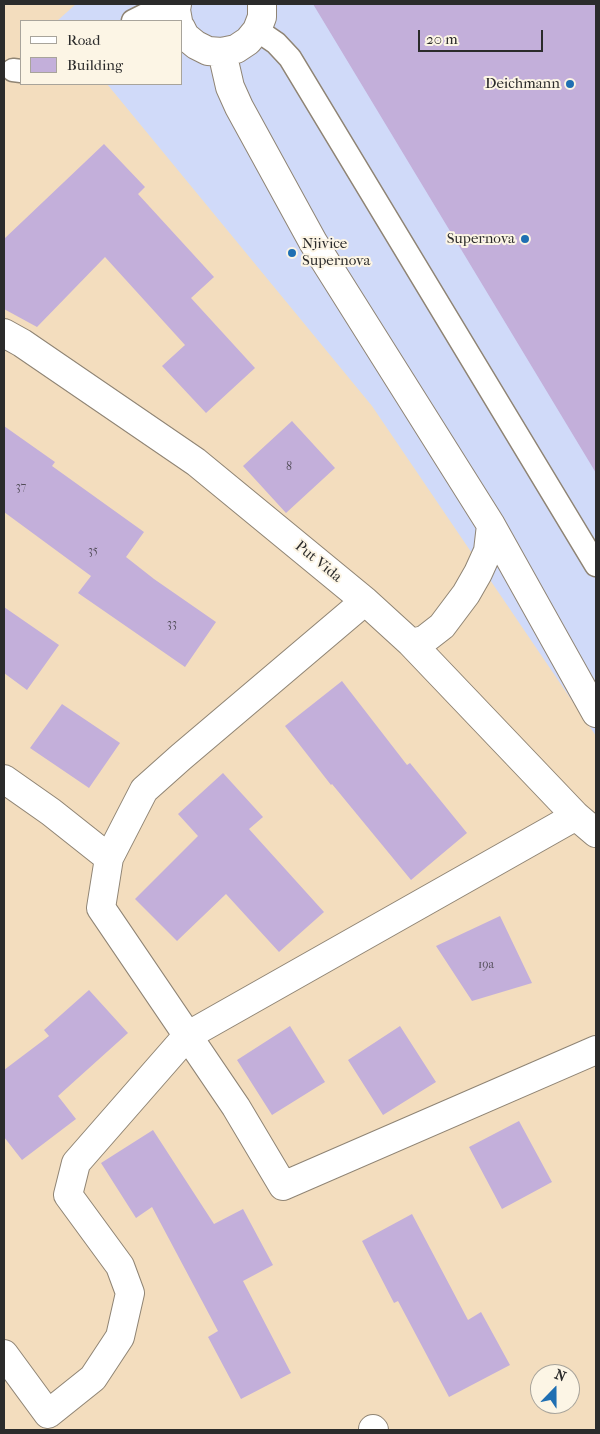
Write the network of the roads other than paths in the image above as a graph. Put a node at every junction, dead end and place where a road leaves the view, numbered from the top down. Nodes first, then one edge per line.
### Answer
1 (178, 16) edge
2 (259, 17) edge
3 (135, 20) edge
4 (182, 27) edge
5 (222, 52) junction
6 (4, 333) edge
7 (491, 525) junction
8 (596, 565) edge
9 (365, 601) junction
10 (411, 643) junction
11 (596, 713) edge
12 (4, 779) edge
13 (586, 825) edge
14 (109, 858) junction
15 (187, 1036) junction
16 (596, 1050) edge
17 (4, 1354) edge
18 (54, 1422) edge

1 - 3 lane
2 - 5 street
2 - 8 lane
4 - 5 street
5 - 7 street
6 - 9 street, Put Vida
7 - 10 street
7 - 11 street
9 - 10 street, Put Vida
9 - 14 street
10 - 13 street, Put Vida
12 - 14 street
13 - 15 street
14 - 15 street
15 - 16 street
15 - 18 street
17 - 18 street

